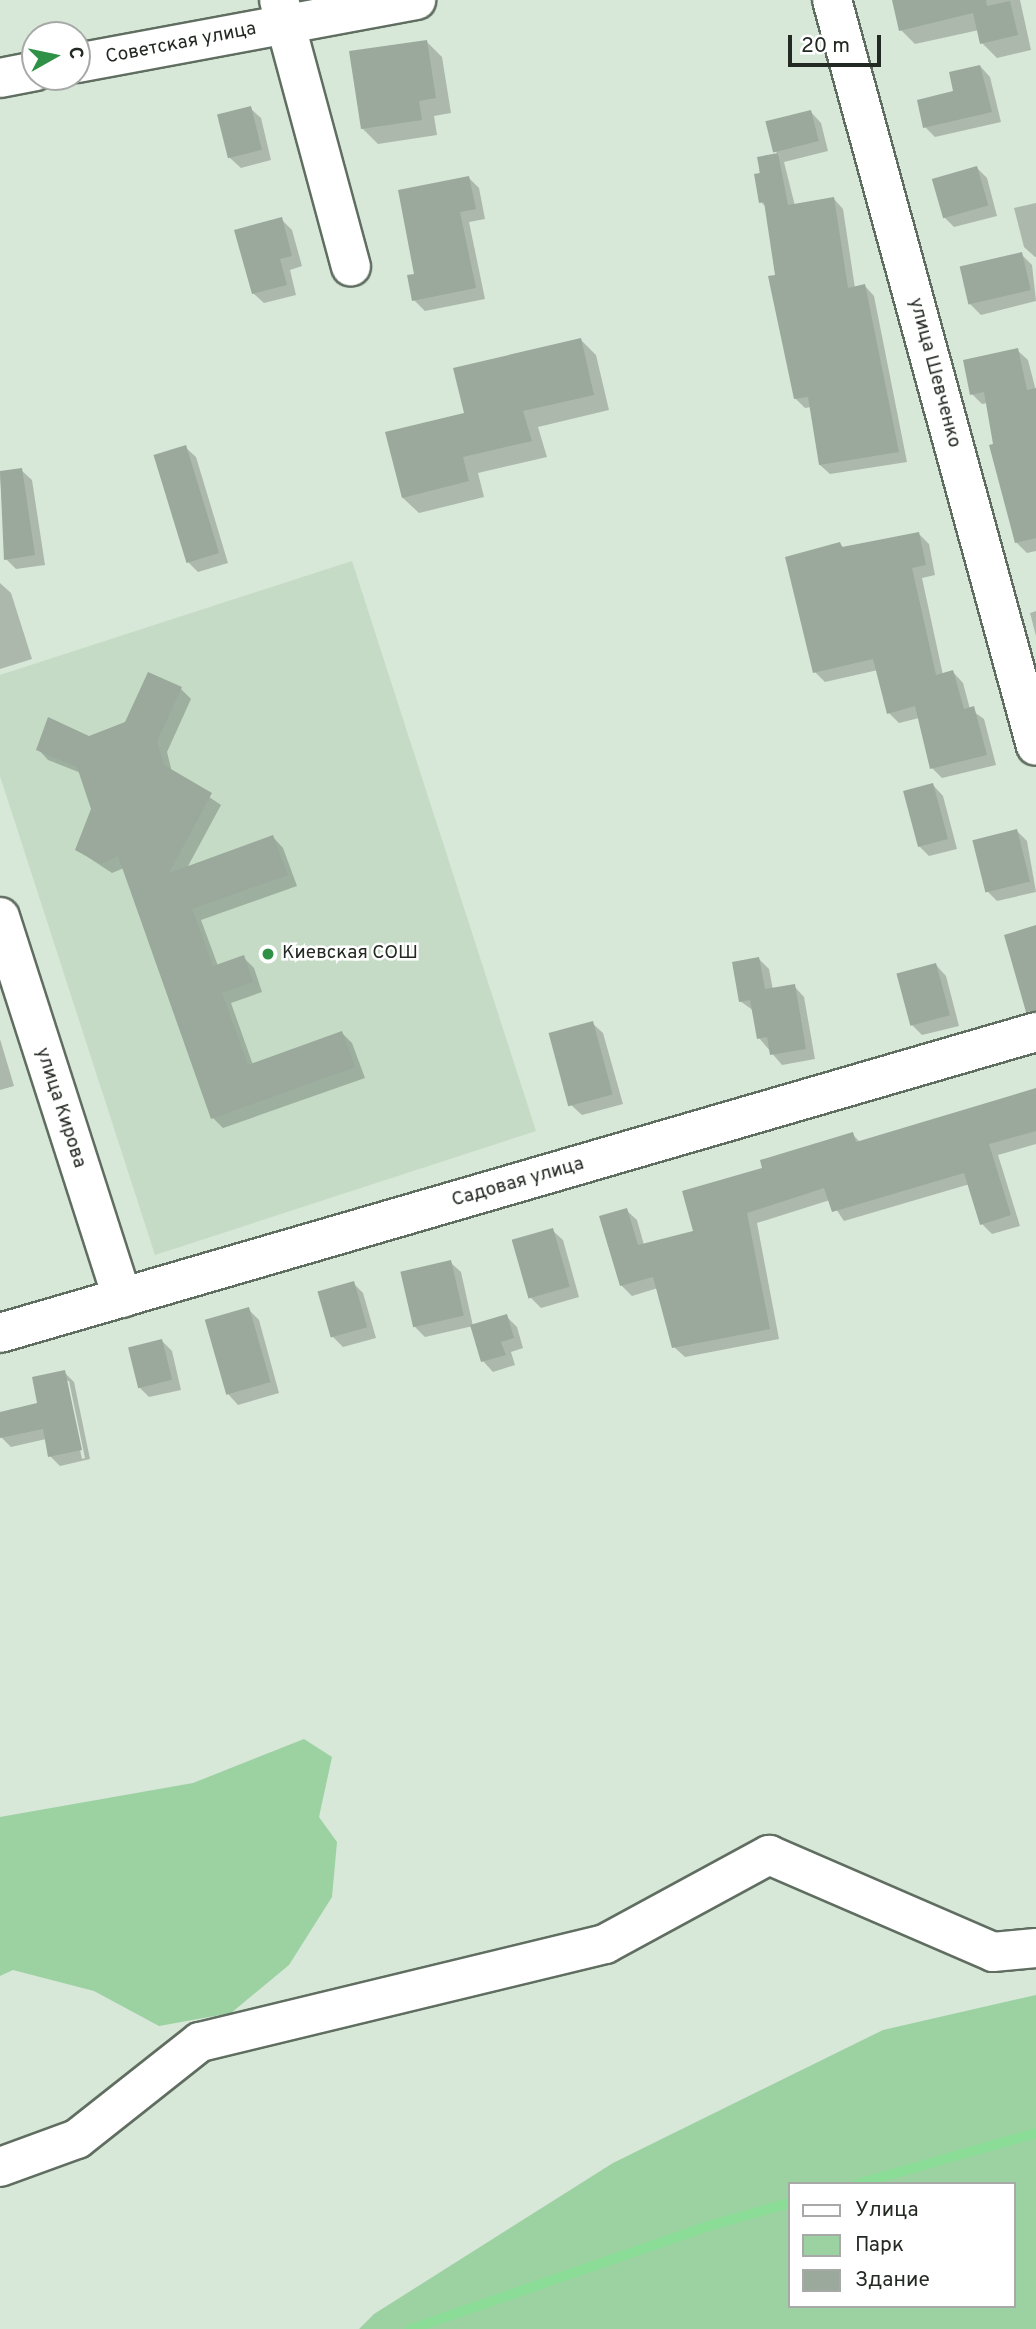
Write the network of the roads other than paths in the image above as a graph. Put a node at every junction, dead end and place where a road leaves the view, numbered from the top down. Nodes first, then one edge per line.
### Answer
1 (416, 0) edge
2 (832, 0) edge
3 (282, 12) edge
4 (91, 60) edge
5 (21, 74) edge
6 (0, 78) edge
7 (351, 266) dead end
8 (1036, 746) edge
9 (0, 917) edge
10 (1036, 1032) edge
11 (122, 1298) junction
12 (0, 1334) edge
13 (1036, 1948) edge
14 (0, 2167) edge

1 - 3 street, Советская улица
2 - 8 street, улица Шевченко
3 - 4 street, Советская улица
3 - 7 street
5 - 6 street
9 - 11 street, улица Кирова
10 - 11 street, Садовая улица
11 - 12 street, Садовая улица
13 - 14 street

